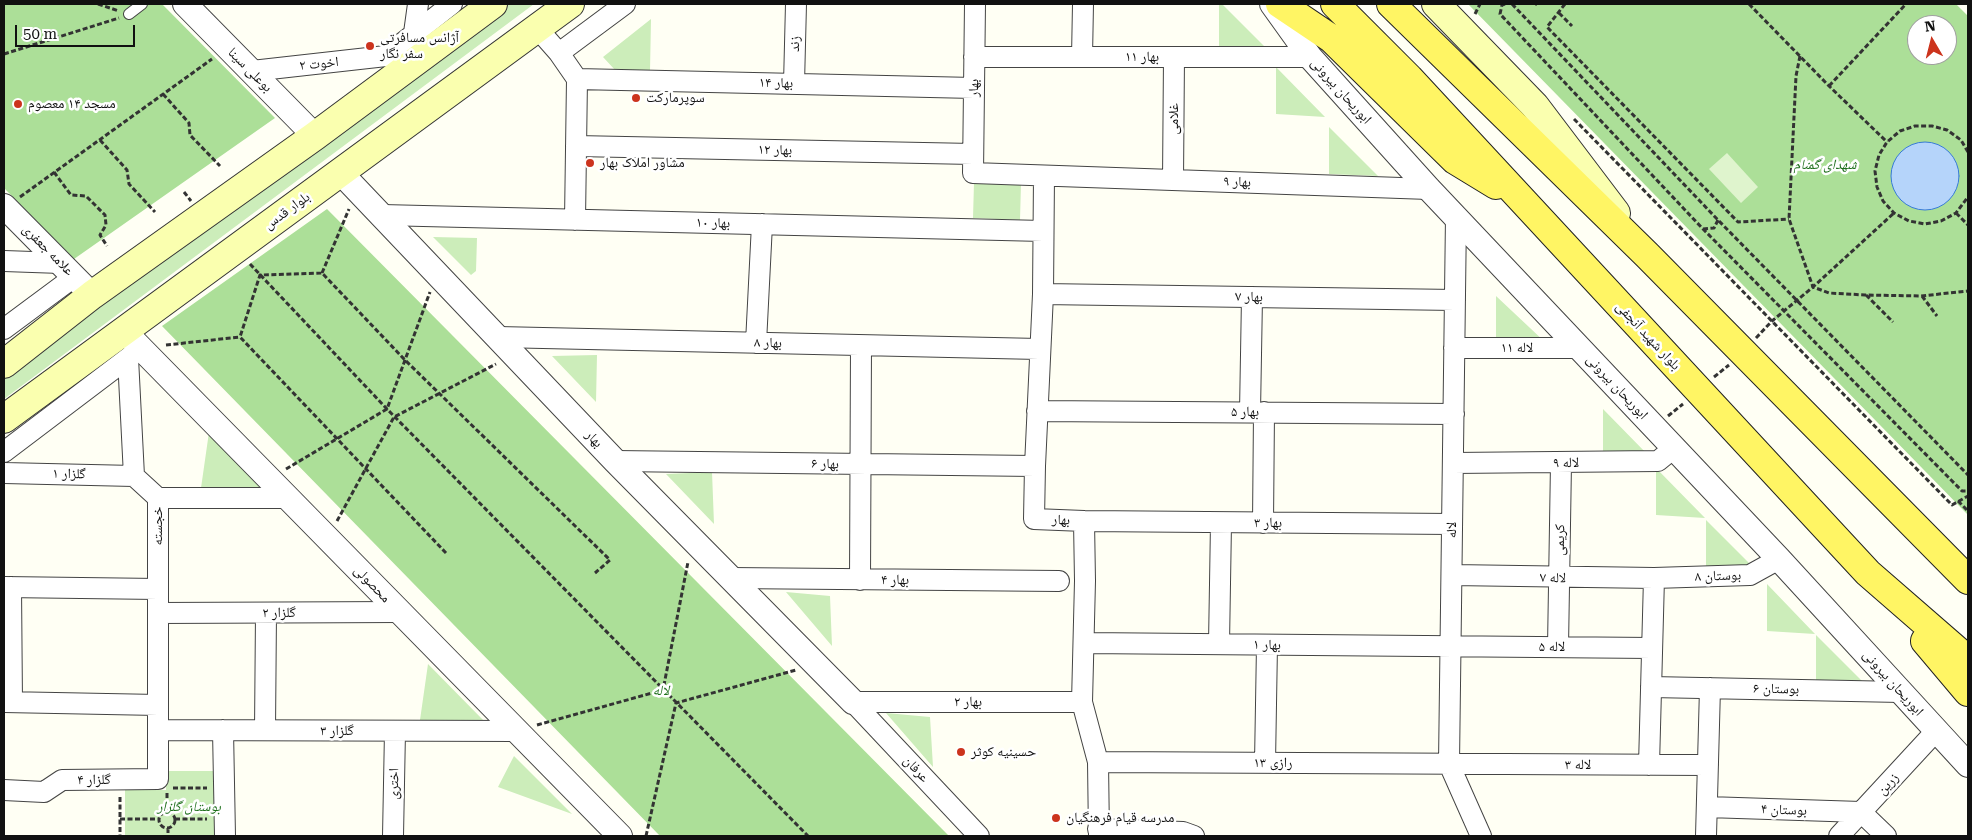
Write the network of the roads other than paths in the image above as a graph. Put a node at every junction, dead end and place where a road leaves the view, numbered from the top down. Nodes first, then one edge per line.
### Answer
1 (142, 4) edge
2 (185, 4) edge
3 (418, 4) edge
4 (452, 4) edge
5 (493, 4) edge
6 (570, 4) edge
7 (625, 4) edge
8 (796, 4) edge
9 (975, 4) edge
10 (1083, 4) edge
11 (1272, 4) edge
12 (1280, 4) edge
13 (1335, 4) edge
14 (1391, 4) edge
15 (1436, 4) edge
16 (129, 14) road end
17 (537, 28) junction
18 (414, 33) junction
19 (559, 53) junction
20 (974, 56) junction
21 (1082, 57) junction
22 (1174, 57) junction
23 (1310, 57) junction
24 (252, 71) junction
25 (577, 78) junction
26 (794, 84) junction
27 (974, 88) junction
28 (315, 136) junction
29 (576, 146) junction
30 (973, 164) junction
31 (1044, 176) junction
32 (1173, 180) junction
33 (349, 181) junction
34 (1430, 188) junction
35 (1523, 201) junction
36 (5, 207) edge
37 (382, 215) junction
38 (1456, 216) junction
39 (575, 220) junction
40 (762, 224) junction
41 (1043, 232) junction
42 (1647, 255) junction
43 (4, 261) edge
44 (75, 278) junction
45 (1042, 294) junction
46 (1252, 297) junction
47 (1454, 300) junction
48 (4, 328) edge
49 (498, 337) junction
50 (756, 343) junction
51 (131, 346) junction
52 (861, 346) junction
53 (1454, 348) junction
54 (1580, 348) junction
55 (1039, 349) junction
56 (4, 364) edge
57 (1037, 410) junction
58 (1257, 412) junction
59 (1454, 414) junction
60 (4, 419) edge
61 (1674, 448) junction
62 (4, 452) edge
63 (615, 461) junction
64 (1453, 463) junction
65 (1561, 463) junction
66 (861, 465) junction
67 (1034, 466) junction
68 (4, 473) edge
69 (134, 476) junction
70 (158, 498) junction
71 (288, 498) junction
72 (1084, 521) junction
73 (1221, 523) junction
74 (1263, 523) junction
75 (1452, 524) junction
76 (1779, 559) junction
77 (1868, 573) junction
78 (1452, 576) junction
79 (730, 578) junction
80 (1560, 578) junction
81 (1654, 578) junction
82 (860, 580) junction
83 (1968, 580) edge
84 (1059, 581) dead end
85 (7, 587) edge
86 (158, 589) junction
87 (400, 612) junction
88 (158, 613) junction
89 (266, 613) junction
90 (1084, 643) junction
91 (1219, 644) junction
92 (1267, 645) junction
93 (1451, 647) junction
94 (1558, 647) junction
95 (1652, 648) junction
96 (1968, 660) edge
97 (1651, 687) junction
98 (1710, 688) junction
99 (1901, 692) junction
100 (1968, 692) edge
101 (8, 702) edge
102 (853, 702) junction
103 (1082, 702) junction
104 (158, 705) junction
105 (158, 730) junction
106 (223, 730) junction
107 (266, 730) junction
108 (395, 731) junction
109 (517, 731) junction
110 (1936, 731) junction
111 (1098, 762) junction
112 (1265, 763) junction
113 (1449, 764) junction
114 (1649, 765) junction
115 (1708, 765) junction
116 (1968, 766) edge
117 (158, 779) joint
118 (4, 790) edge
119 (1707, 807) junction
120 (1861, 812) junction
121 (224, 828) edge
122 (1098, 833) edge
123 (393, 836) edge
124 (620, 836) edge
125 (979, 836) edge
126 (1194, 836) edge
127 (1481, 836) edge
128 (1706, 836) edge
129 (1839, 836) edge
130 (1886, 836) edge

1 - 16 lane
2 - 24 street, بوعلی سینا
3 - 18 street
4 - 18 street
5 - 28 main road
6 - 17 main road, بلوار قدس
7 - 19 street
8 - 26 street, زند
9 - 20 street, بهار
10 - 21 street
11 - 23 street, ابوریحان بیرونی
12 - 35 main road
13 - 35 main road, بلوار شهید آنجفی
14 - 42 main road
15 - 42 main road
17 - 19 street
17 - 33 main road, بلوار قدس
18 - 24 street, اخوت ۲
19 - 25 street
20 - 21 street, بهار ۱۱
20 - 27 street, بهار
21 - 22 street, بهار ۱۱
22 - 23 street, بهار ۱۱
22 - 32 street, غلامی
23 - 34 street, ابوریحان بیرونی
24 - 28 street, بوعلی سینا
25 - 26 street, بهار ۱۴
25 - 29 street
26 - 27 street, بهار ۱۴
27 - 30 street, بهار
28 - 44 main road
29 - 30 street, بهار ۱۲
29 - 39 street
30 - 31 street, بهار ۱۲
31 - 32 street, بهار ۹
31 - 41 street, بهار
32 - 34 street, بهار ۹
33 - 37 street, بهار
33 - 51 main road, بلوار قدس
34 - 38 street, ابوریحان بیرونی
35 - 77 main road, بلوار شهید آنجفی
36 - 44 street, علامه جعفری
37 - 39 street, بهار ۱۰
37 - 49 street, بهار
38 - 47 street, لاله
38 - 54 street, ابوریحان بیرونی
39 - 40 street, بهار ۱۰
40 - 41 street, بهار ۱۰
40 - 50 street
41 - 45 street, بهار
42 - 83 main road
43 - 44 street
44 - 48 street
44 - 56 main road
45 - 46 street, بهار ۷
45 - 55 street, بهار
46 - 47 street, بهار ۷
46 - 58 street
47 - 53 street, لاله
49 - 50 street, بهار ۸
49 - 63 street, بهار
50 - 52 street, بهار ۸
51 - 60 main road, بلوار قدس
51 - 62 street
51 - 69 street
51 - 71 street, محصولی
52 - 55 street, بهار ۸
52 - 66 street
53 - 54 street, لاله ۱۱
53 - 59 street, لاله
54 - 61 street, ابوریحان بیرونی
55 - 57 street, بهار
57 - 58 street, بهار ۵
57 - 67 street, بهار
58 - 59 street, بهار ۵
58 - 74 street
59 - 64 street, لاله
61 - 65 street, لاله ۹
61 - 76 street, ابوریحان بیرونی
63 - 66 street, بهار ۶
63 - 79 street, بهار
64 - 65 street, لاله ۹
64 - 75 street, لاله
65 - 80 street, کریمی
66 - 67 street, بهار ۶
66 - 82 street
67 - 72 street, بهار
68 - 69 street, گلزار ۱
69 - 70 street, خجسته
70 - 71 street
70 - 86 street, خجسته
71 - 87 street, محصولی
72 - 73 street, بهار ۳
72 - 90 street, بهار
73 - 74 street, بهار ۳
73 - 91 street
74 - 75 street, بهار ۳
75 - 78 street, لاله
76 - 81 street, بوستان ۸
76 - 99 street, ابوریحان بیرونی
77 - 96 main road, بلوار شهید آنجفی
77 - 100 main road
78 - 80 street, لاله ۷
78 - 93 street, لاله
79 - 82 street, بهار ۴
79 - 102 street, بهار
80 - 81 street, لاله ۷
80 - 94 street, کریمی
81 - 95 street
82 - 84 street, بهار ۴
85 - 86 street
85 - 101 street
86 - 88 street, خجسته
87 - 89 street, گلزار ۲
87 - 109 street, محصولی
88 - 89 street, گلزار ۲
88 - 104 street, خجسته
89 - 107 street
90 - 91 street, بهار ۱
90 - 103 street, بهار
91 - 92 street, بهار ۱
92 - 93 street, بهار ۱
92 - 112 street
93 - 94 street, لاله ۵
93 - 113 street, لاله
94 - 95 street, لاله ۵
95 - 97 street
97 - 98 street, بوستان ۶
97 - 114 street
98 - 99 street, بوستان ۶
98 - 115 street
99 - 110 street, ابوریحان بیرونی
101 - 104 street
102 - 103 street, بهار ۲
102 - 125 street, عرفان
103 - 111 street, بهار
104 - 105 street, خجسته
105 - 106 street, گلزار ۳
105 - 117 street, خجسته
106 - 107 street, گلزار ۳
106 - 121 street
107 - 108 street, گلزار ۳
108 - 109 street, گلزار ۳
108 - 123 street, اختری
109 - 124 street, محصولی
110 - 116 street, ابوریحان بیرونی
110 - 120 street, زرین
111 - 112 street, رازی ۱۳
111 - 122 street, بهار
112 - 113 street, رازی ۱۳
113 - 114 street, لاله ۳
113 - 127 street, لاله
114 - 115 street, لاله ۳
115 - 119 street
117 - 118 street, گلزار ۴
119 - 120 street, بوستان ۴
119 - 128 street
120 - 129 street, زرین
120 - 130 street
122 - 126 street

